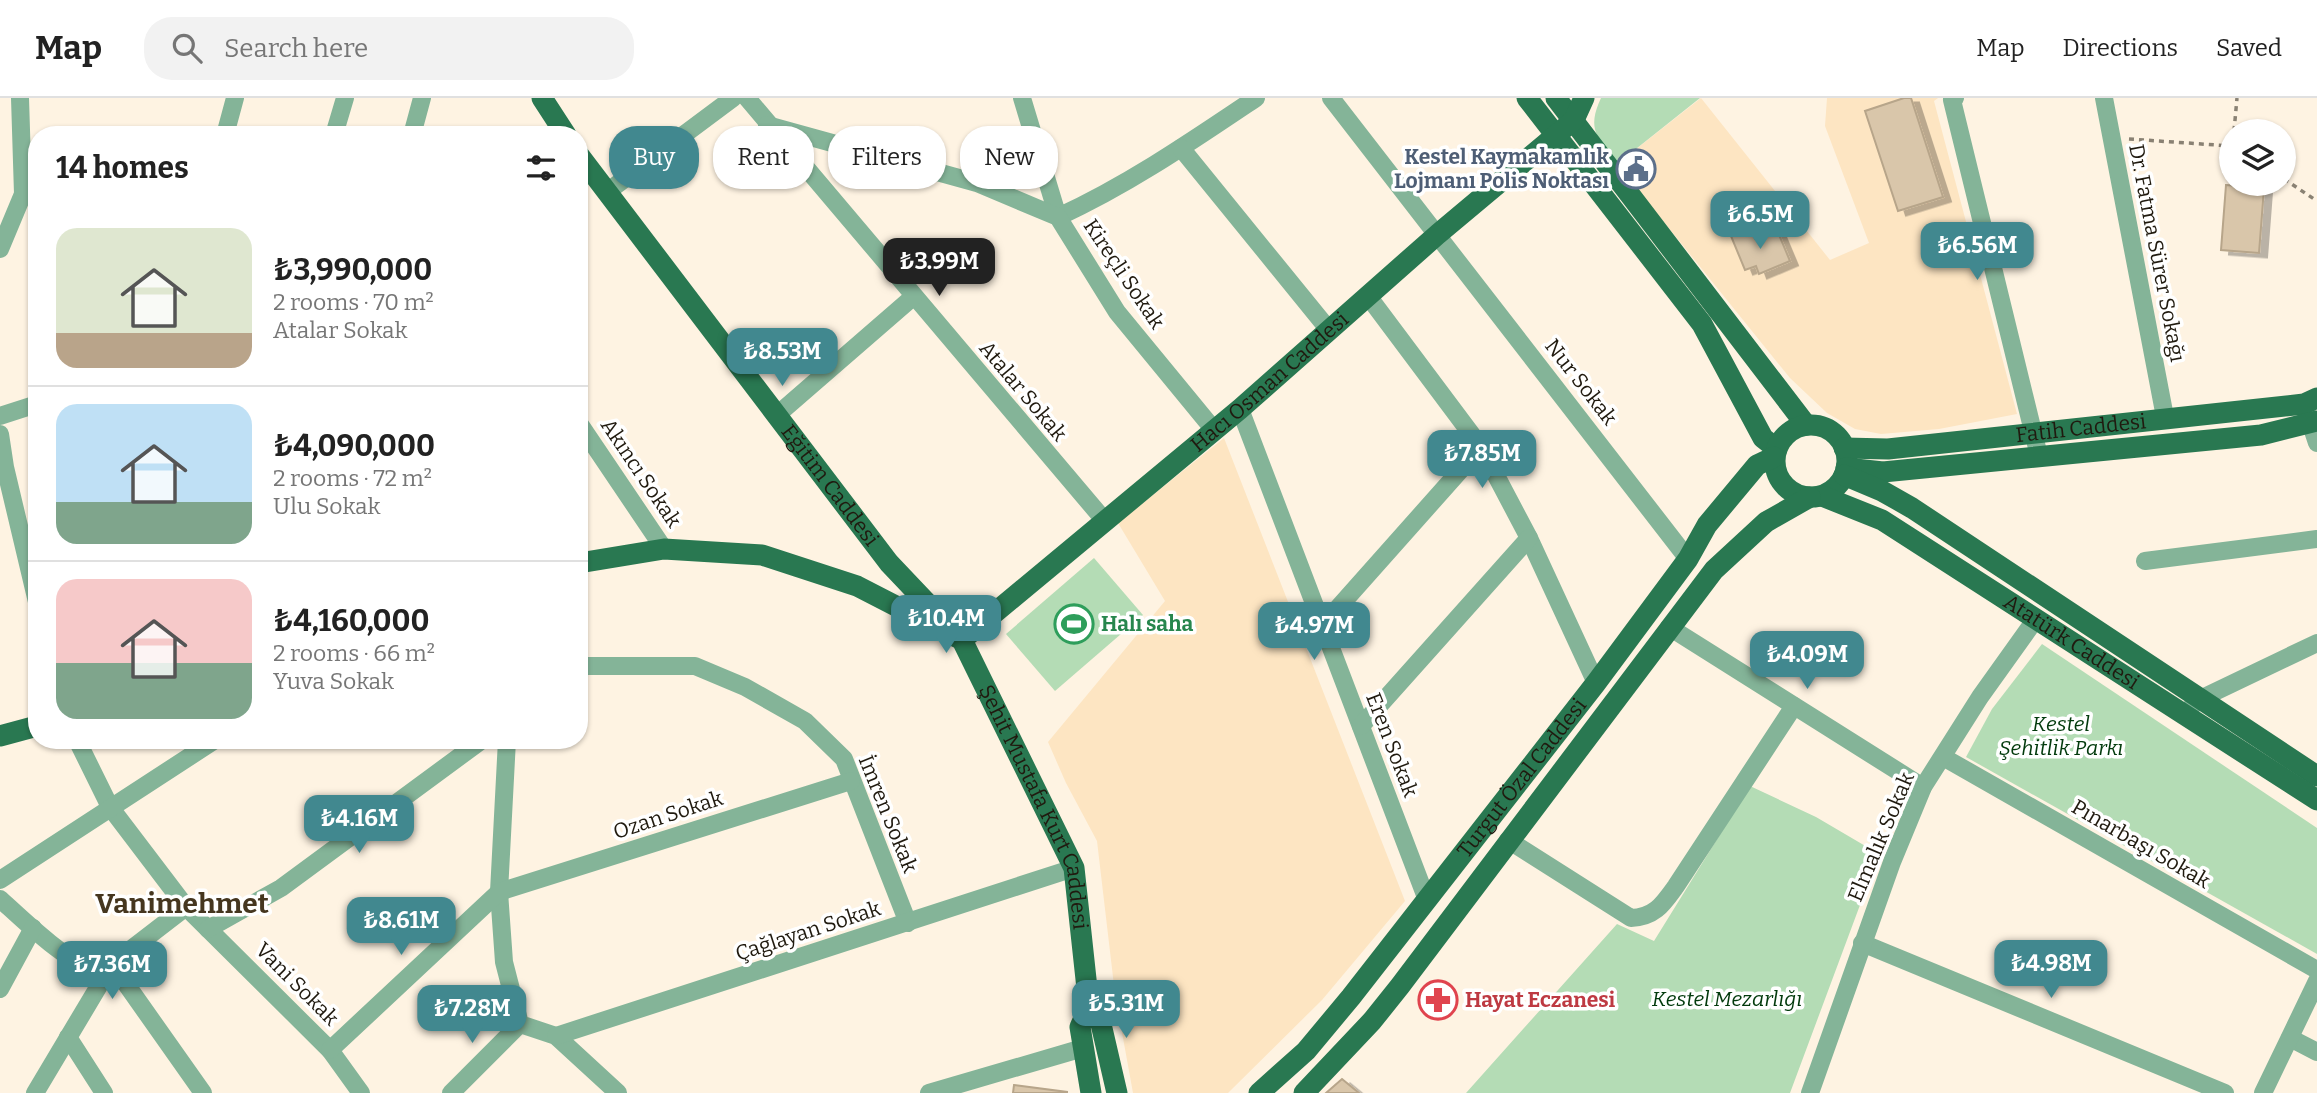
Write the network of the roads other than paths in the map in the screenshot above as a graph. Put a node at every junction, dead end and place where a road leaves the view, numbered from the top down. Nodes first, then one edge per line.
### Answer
1 (20, 98) edge
2 (235, 98) edge
3 (345, 98) edge
4 (422, 98) edge
5 (542, 98) edge
6 (733, 98) edge
7 (747, 98) edge
8 (1022, 98) edge
9 (1256, 98) edge
10 (1331, 98) edge
11 (1527, 98) edge
12 (1556, 98) edge
13 (1584, 98) edge
14 (2104, 98) edge
15 (1953, 99) edge
16 (1574, 120) junction
17 (767, 125) junction
18 (227, 126) edge
19 (337, 126) edge
20 (414, 126) edge
21 (560, 126) edge
22 (1557, 135) junction
23 (1181, 148) junction
24 (28, 160) edge
25 (588, 167) edge
26 (28, 180) edge
27 (607, 192) junction
28 (1624, 206) junction
29 (1058, 217) junction
30 (1438, 234) junction
31 (0, 248) edge
32 (1368, 296) junction
33 (914, 297) junction
34 (1329, 330) junction
35 (28, 407) edge
36 (1240, 409) junction
37 (777, 415) junction
38 (0, 416) edge
39 (2165, 417) junction
40 (2313, 418) edge
41 (1806, 425) junction
42 (1214, 430) junction
43 (2034, 431) junction
44 (0, 434) edge
45 (588, 436) edge
46 (1482, 447) junction
47 (1775, 453) junction
48 (2039, 456) junction
49 (1845, 464) junction
50 (2, 468) edge
51 (1816, 497) junction
52 (1104, 520) junction
53 (1529, 538) junction
54 (2317, 539) edge
55 (664, 549) junction
56 (1688, 559) junction
57 (2145, 561) dead end
58 (588, 562) edge
59 (28, 568) edge
60 (2035, 620) junction
61 (1321, 626) junction
62 (1669, 627) junction
63 (962, 639) junction
64 (2317, 643) edge
65 (588, 666) edge
66 (1596, 683) junction
67 (2200, 699) junction
68 (1794, 706) junction
69 (2183, 714) junction
70 (1361, 726) junction
71 (28, 728) edge
72 (0, 736) edge
73 (81, 749) edge
74 (201, 749) edge
75 (470, 749) edge
76 (507, 749) edge
77 (1943, 757) junction
78 (2317, 776) edge
79 (851, 781) junction
80 (1923, 787) junction
81 (2317, 800) edge
82 (110, 807) junction
83 (1508, 840) junction
84 (1074, 868) junction
85 (0, 880) edge
86 (499, 892) junction
87 (0, 899) edge
88 (1427, 900) junction
89 (186, 907) junction
90 (908, 923) junction
91 (33, 929) junction
92 (208, 929) junction
93 (1862, 943) junction
94 (112, 964) junction
95 (2317, 970) edge
96 (2317, 981) edge
97 (0, 989) edge
98 (1089, 1007) junction
99 (520, 1024) junction
100 (556, 1036) junction
101 (68, 1037) junction
102 (2290, 1038) junction
103 (1083, 1048) junction
104 (330, 1050) junction
105 (2317, 1052) edge
106 (35, 1093) edge
107 (104, 1093) edge
108 (202, 1093) edge
109 (361, 1093) edge
110 (452, 1093) edge
111 (618, 1093) edge
112 (929, 1093) edge
113 (1091, 1093) edge
114 (1116, 1093) edge
115 (1259, 1093) edge
116 (1304, 1093) edge
117 (1810, 1093) edge
118 (2225, 1093) edge
119 (2263, 1093) edge

1 - 24 street
2 - 18 street
3 - 19 street
4 - 20 street
5 - 21 main road
6 - 27 street
7 - 17 street, Atalar Sokak
8 - 29 street
9 - 23 street
10 - 30 street, Nur Sokak
11 - 22 main road
12 - 16 main road
13 - 16 main road
14 - 39 street, Dr. Fatma Sürer Sokağı
15 - 43 street
16 - 22 main road, Hacı Osman Caddesi
16 - 28 main road
17 - 29 street, Kireçli Sokak
17 - 33 street, Atalar Sokak
22 - 28 main road
22 - 30 main road, Hacı Osman Caddesi
23 - 29 street
23 - 34 street
25 - 27 main road, Eğitim Caddesi
26 - 31 street
27 - 37 main road, Eğitim Caddesi
28 - 41 main road
28 - 47 main road
29 - 42 street, Kireçli Sokak
30 - 32 main road, Hacı Osman Caddesi
30 - 56 street, Nur Sokak
32 - 34 main road, Hacı Osman Caddesi
32 - 46 street
33 - 37 street
33 - 52 street, Atalar Sokak
34 - 36 main road, Hacı Osman Caddesi
35 - 38 street
36 - 42 main road, Hacı Osman Caddesi
36 - 61 street, Eren Sokak
37 - 63 main road, Eğitim Caddesi
39 - 40 main road, Fatih Caddesi
39 - 43 main road, Fatih Caddesi
40 - 48 main road, Fatih Caddesi
41 - 47 main road
41 - 49 main road
42 - 52 main road, Hacı Osman Caddesi
43 - 48 street
43 - 49 main road, Fatih Caddesi
44 - 50 street
45 - 55 street, Akıncı Sokak
46 - 53 street
46 - 61 street
47 - 51 main road
47 - 56 main road, Turgut Özal Caddesi
48 - 49 main road, Fatih Caddesi
49 - 51 main road
49 - 67 main road, Atatürk Caddesi
50 - 59 street
51 - 60 main road, Atatürk Caddesi
51 - 62 main road, Turgut Özal Caddesi
52 - 63 main road, Hacı Osman Caddesi
53 - 66 street
53 - 70 street
54 - 57 street
55 - 58 main road
55 - 63 main road
56 - 66 main road, Turgut Özal Caddesi
60 - 69 main road, Atatürk Caddesi
60 - 77 street, Elmalık Sokak
61 - 70 street, Eren Sokak
62 - 68 street
62 - 83 main road, Turgut Özal Caddesi
63 - 84 main road, Şehit Mustafa Kurt Caddesi
64 - 67 street
65 - 79 street, İmren Sokak
66 - 88 main road, Turgut Özal Caddesi
67 - 69 street
67 - 78 main road, Atatürk Caddesi
68 - 80 street
68 - 83 street
69 - 81 main road, Atatürk Caddesi
70 - 88 street, Eren Sokak
71 - 72 main road
73 - 82 street, Vani Sokak
74 - 82 street
75 - 92 street
76 - 86 street
77 - 80 street, Elmalık Sokak
77 - 95 street, Pınarbaşı Sokak
79 - 86 street, Ozan Sokak
79 - 90 street, İmren Sokak
80 - 93 street, Elmalık Sokak
82 - 85 street
82 - 89 street, Vani Sokak
83 - 116 main road, Turgut Özal Caddesi
84 - 90 street, Çağlayan Sokak
84 - 98 main road, Şehit Mustafa Kurt Caddesi
86 - 99 street
86 - 104 street
87 - 91 street
88 - 115 main road, Turgut Özal Caddesi
89 - 92 street, Vani Sokak
89 - 94 street
90 - 100 street, Çağlayan Sokak
91 - 94 street
91 - 97 street
92 - 104 street, Vani Sokak
93 - 117 street, Elmalık Sokak
93 - 118 street
94 - 101 street
94 - 108 street
96 - 102 street
98 - 103 main road, Şehit Mustafa Kurt Caddesi
98 - 114 main road, Şehit Mustafa Kurt Caddesi
99 - 100 street
99 - 110 street
100 - 111 street
101 - 106 street
101 - 107 street
102 - 105 street
102 - 119 street
103 - 112 street
103 - 113 main road, Şehit Mustafa Kurt Caddesi
104 - 109 street, Vani Sokak

